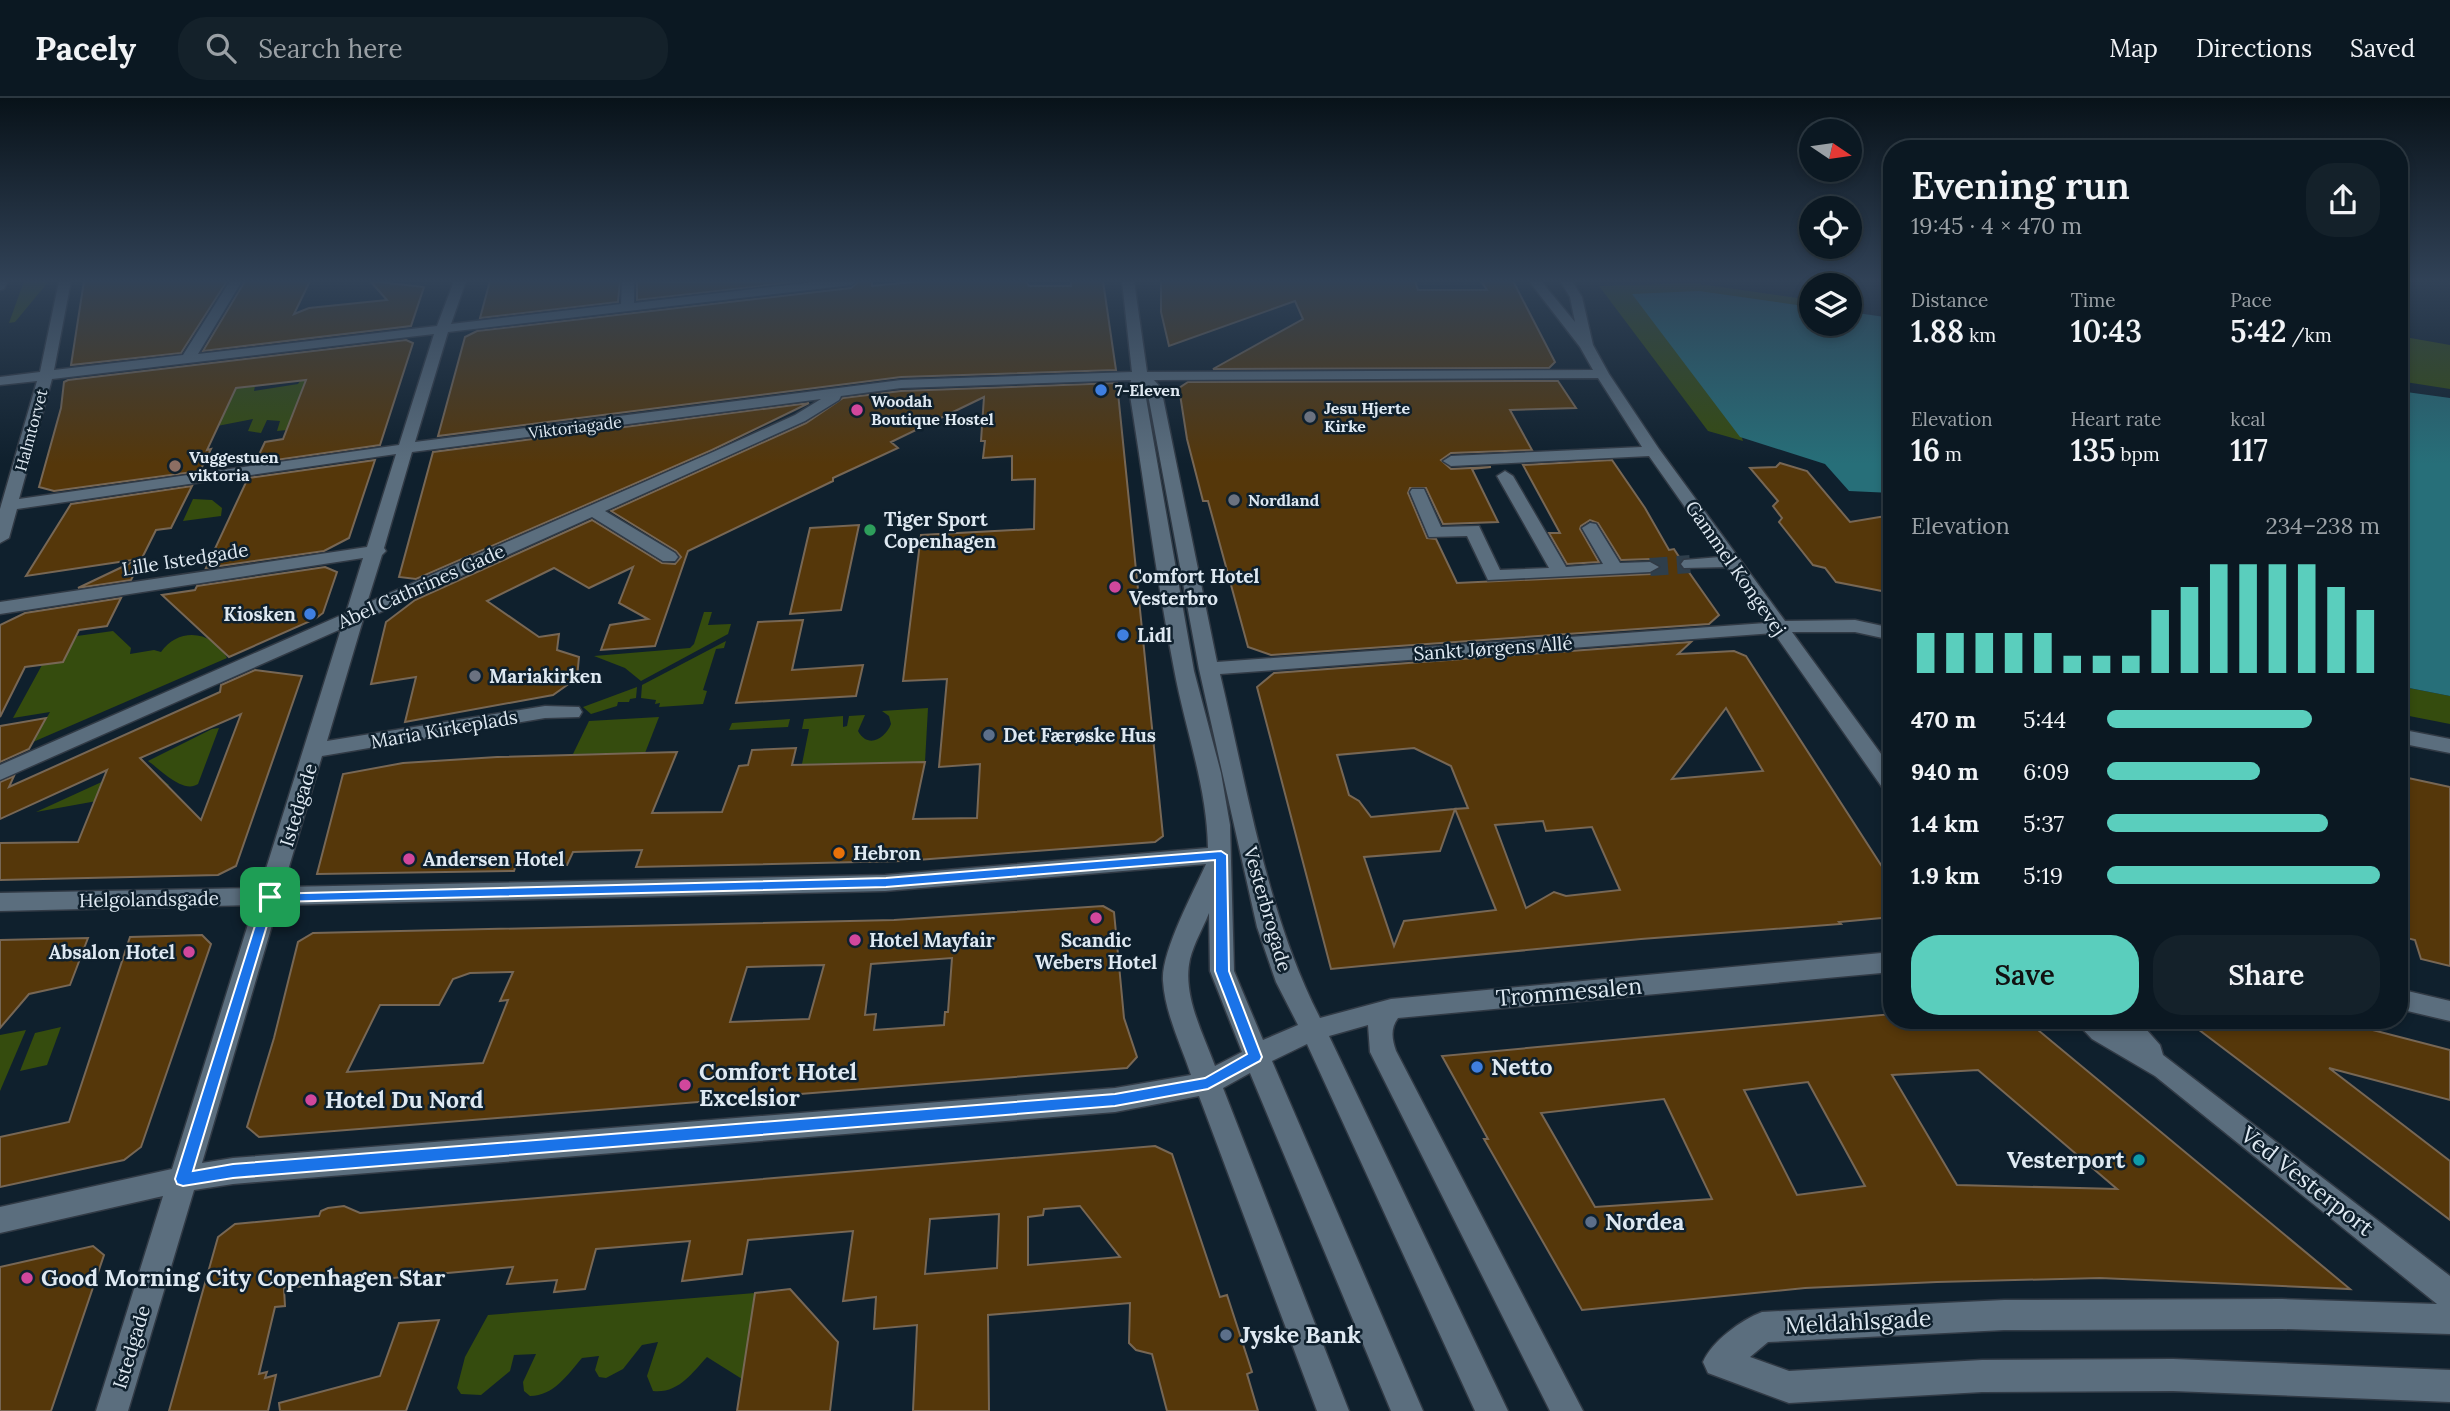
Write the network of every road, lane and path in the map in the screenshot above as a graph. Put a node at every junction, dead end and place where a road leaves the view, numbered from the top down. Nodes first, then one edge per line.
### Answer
1 (53, 342) edge
2 (198, 342) edge
3 (330, 342) edge
4 (438, 342) edge
5 (1135, 342) edge
6 (1584, 342) edge
7 (1586, 345) joint
8 (188, 359) junction
9 (1602, 374) junction
10 (46, 376) junction
11 (1142, 377) junction
12 (0, 381) edge
13 (838, 394) junction
14 (408, 448) junction
15 (1653, 451) junction
16 (1451, 461) dead end
17 (1504, 476) dead end
18 (1418, 492) dead end
19 (10, 505) junction
20 (593, 511) junction
21 (1590, 528) dead end
22 (0, 538) edge
23 (377, 551) junction
24 (669, 557) dead end
25 (1731, 562) junction
26 (1690, 564) tunnel mouth
27 (1650, 567) tunnel mouth
28 (1614, 569) junction
29 (1559, 572) junction
30 (0, 608) edge
31 (357, 614) junction
32 (1778, 628) junction
33 (1883, 632) edge
34 (1209, 669) junction
35 (572, 712) dead end
36 (2408, 738) edge
37 (2450, 746) edge
38 (315, 750) junction
39 (0, 773) edge
40 (1883, 773) edge
41 (1221, 855) junction
42 (270, 897) junction
43 (0, 902) edge
44 (1883, 963) edge
45 (2408, 1001) edge
46 (1391, 1009) junction
47 (2450, 1011) edge
48 (2098, 1029) edge
49 (2130, 1029) edge
50 (1313, 1030) junction
51 (1255, 1057) junction
52 (2164, 1068) junction
53 (1208, 1083) junction
54 (183, 1179) junction
55 (0, 1220) edge
56 (2450, 1295) edge
57 (2450, 1320) edge
58 (2450, 1386) edge
59 (112, 1411) edge
60 (1333, 1411) edge
61 (1407, 1411) edge
62 (1492, 1411) edge
63 (1567, 1411) edge

1 - 10 street, Halmtorvet
2 - 8 street
3 - 8 street
4 - 14 street, Istedgade
5 - 11 street, Vesterbrogade
6 - 7 street, Gammel Kongevej
7 - 9 street, Gammel Kongevej
8 - 10 street
9 - 11 street, Viktoriagade
9 - 15 street, Gammel Kongevej
10 - 12 street
10 - 19 street, Halmtorvet
11 - 13 street, Viktoriagade
11 - 34 street, Vesterbrogade
11 - 41 street, Vesterbrogade
13 - 14 street, Viktoriagade
13 - 20 street, Abel Cathrines Gade
14 - 19 street, Viktoriagade
14 - 23 street, Istedgade
15 - 16 street
15 - 25 street, Gammel Kongevej
17 - 29 street
18 - 29 street
19 - 22 street, Halmtorvet
20 - 24 street
20 - 31 street, Abel Cathrines Gade
21 - 28 street
23 - 30 street, Lille Istedgade
23 - 31 street, Istedgade
25 - 26 street
25 - 32 street, Gammel Kongevej
27 - 28 street
28 - 29 street
31 - 38 street, Istedgade
31 - 39 street, Abel Cathrines Gade
32 - 33 street, Sankt Jørgens Allé
32 - 34 street, Sankt Jørgens Allé
32 - 40 street, Gammel Kongevej
34 - 50 street, Vesterbrogade
35 - 38 street, Maria Kirkeplads
36 - 37 street
38 - 42 street, Istedgade
41 - 42 street, Helgolandsgade
41 - 51 street, Vesterbrogade
41 - 53 street
42 - 43 street, Helgolandsgade
42 - 54 street, Istedgade
44 - 46 street, Trommesalen
45 - 47 street
46 - 50 street, Trommesalen
46 - 63 street
48 - 52 street
49 - 52 street
50 - 51 street, Trommesalen
50 - 62 street, Vesterbrogade
51 - 53 street, Trommesalen
51 - 61 street, Vesterbrogade
52 - 56 street, Ved Vesterport
53 - 54 street, Trommesalen
53 - 60 street
54 - 55 street, Trommesalen
54 - 59 street, Istedgade
57 - 58 street, Meldahlsgade

